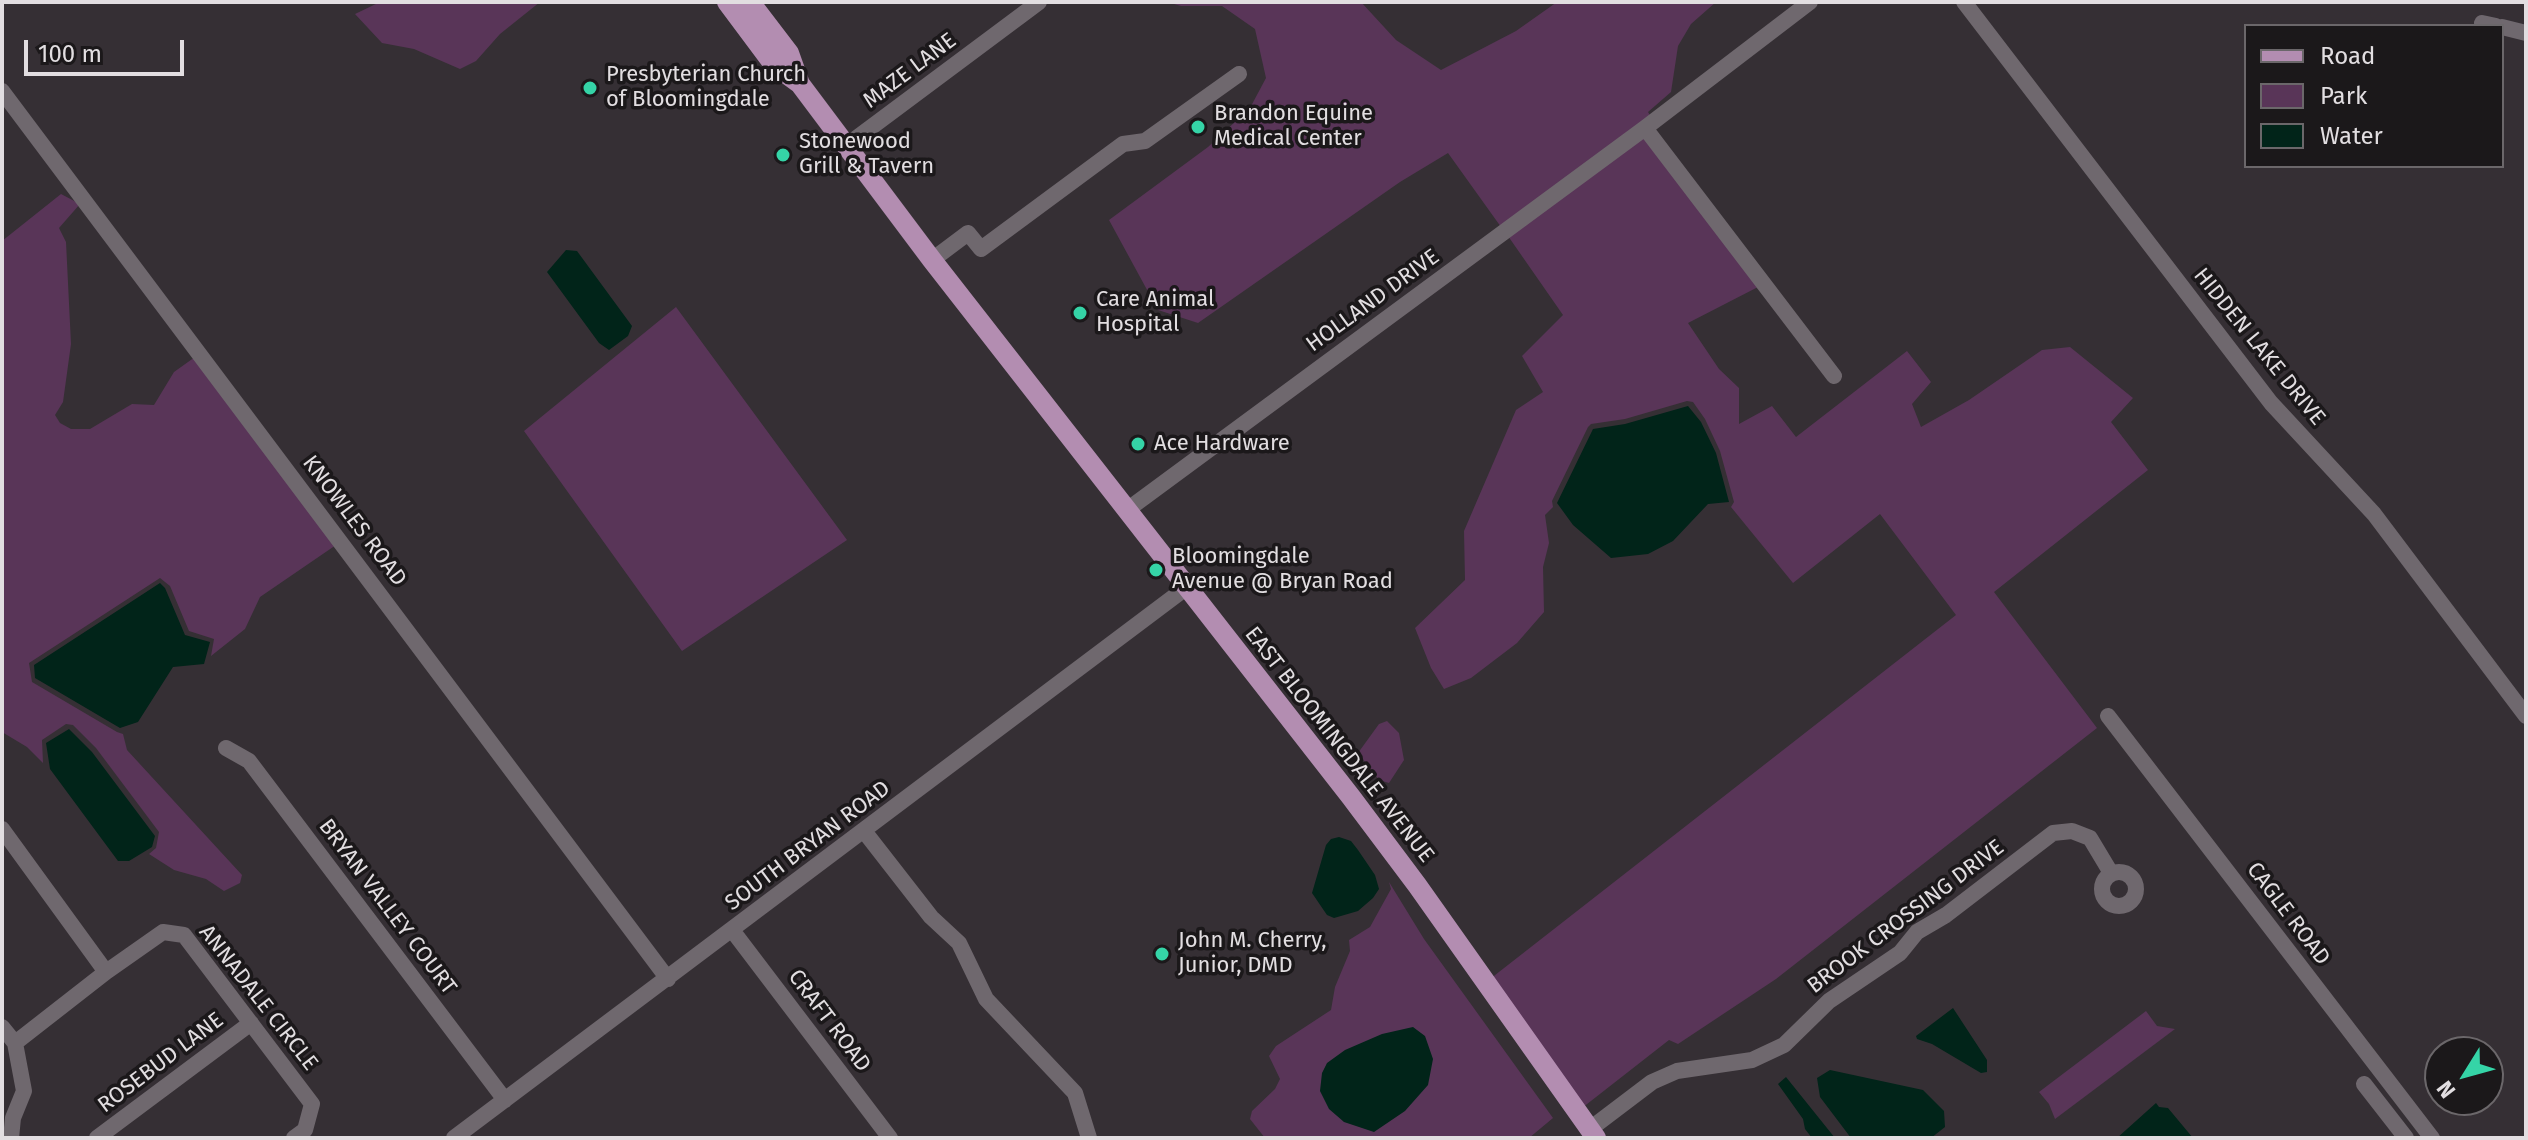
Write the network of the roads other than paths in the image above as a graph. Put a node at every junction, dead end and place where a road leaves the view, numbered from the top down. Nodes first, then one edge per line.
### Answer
1 (727, 2) edge
2 (750, 2) edge
3 (1039, 2) edge
4 (1810, 2) edge
5 (1964, 2) edge
6 (2504, 28) edge
7 (2526, 33) edge
8 (1239, 74) dead end
9 (800, 84) junction
10 (2, 91) edge
11 (1645, 128) junction
12 (846, 146) junction
13 (932, 260) junction
14 (1834, 376) dead end
15 (1127, 510) junction
16 (1187, 587) junction
17 (2108, 716) dead end
18 (2526, 716) edge
19 (226, 748) dead end
20 (2, 829) edge
21 (864, 831) junction
22 (2111, 873) dead end
23 (732, 930) junction
24 (106, 972) junction
25 (668, 979) junction
26 (251, 1023) junction
27 (2, 1027) edge
28 (15, 1043) junction
29 (2364, 1084) dead end
30 (505, 1100) junction
31 (1593, 1134) edge
32 (11, 1138) edge
33 (97, 1138) edge
34 (294, 1138) edge
35 (454, 1138) edge
36 (890, 1138) edge
37 (1089, 1138) edge
38 (2406, 1138) edge
39 (2432, 1138) edge

1 - 9 main road, EAST BLOOMINGDALE AVENUE
2 - 9 main road, EAST BLOOMINGDALE AVENUE
3 - 12 street, MAZE LANE
4 - 11 street, HOLLAND DRIVE
5 - 18 street, HIDDEN LAKE DRIVE
6 - 7 street
8 - 13 street
9 - 12 main road, EAST BLOOMINGDALE AVENUE
10 - 25 street, KNOWLES ROAD
11 - 14 street
11 - 15 street, HOLLAND DRIVE
12 - 13 main road, EAST BLOOMINGDALE AVENUE
13 - 15 main road, EAST BLOOMINGDALE AVENUE
15 - 16 main road, EAST BLOOMINGDALE AVENUE
16 - 21 street, SOUTH BRYAN ROAD
16 - 31 main road, EAST BLOOMINGDALE AVENUE
17 - 39 street, CAGLE ROAD
19 - 30 street, BRYAN VALLEY COURT
20 - 24 street
21 - 23 street, SOUTH BRYAN ROAD
21 - 37 street
22 - 31 street, BROOK CROSSING DRIVE
23 - 25 street, SOUTH BRYAN ROAD
23 - 36 street, CRAFT ROAD
24 - 26 street, ANNADALE CIRCLE
24 - 28 street, ANNADALE CIRCLE
25 - 30 street, SOUTH BRYAN ROAD
26 - 33 street, ROSEBUD LANE
26 - 34 street, ANNADALE CIRCLE
27 - 28 street
28 - 32 street
29 - 38 street
30 - 35 street, SOUTH BRYAN ROAD

